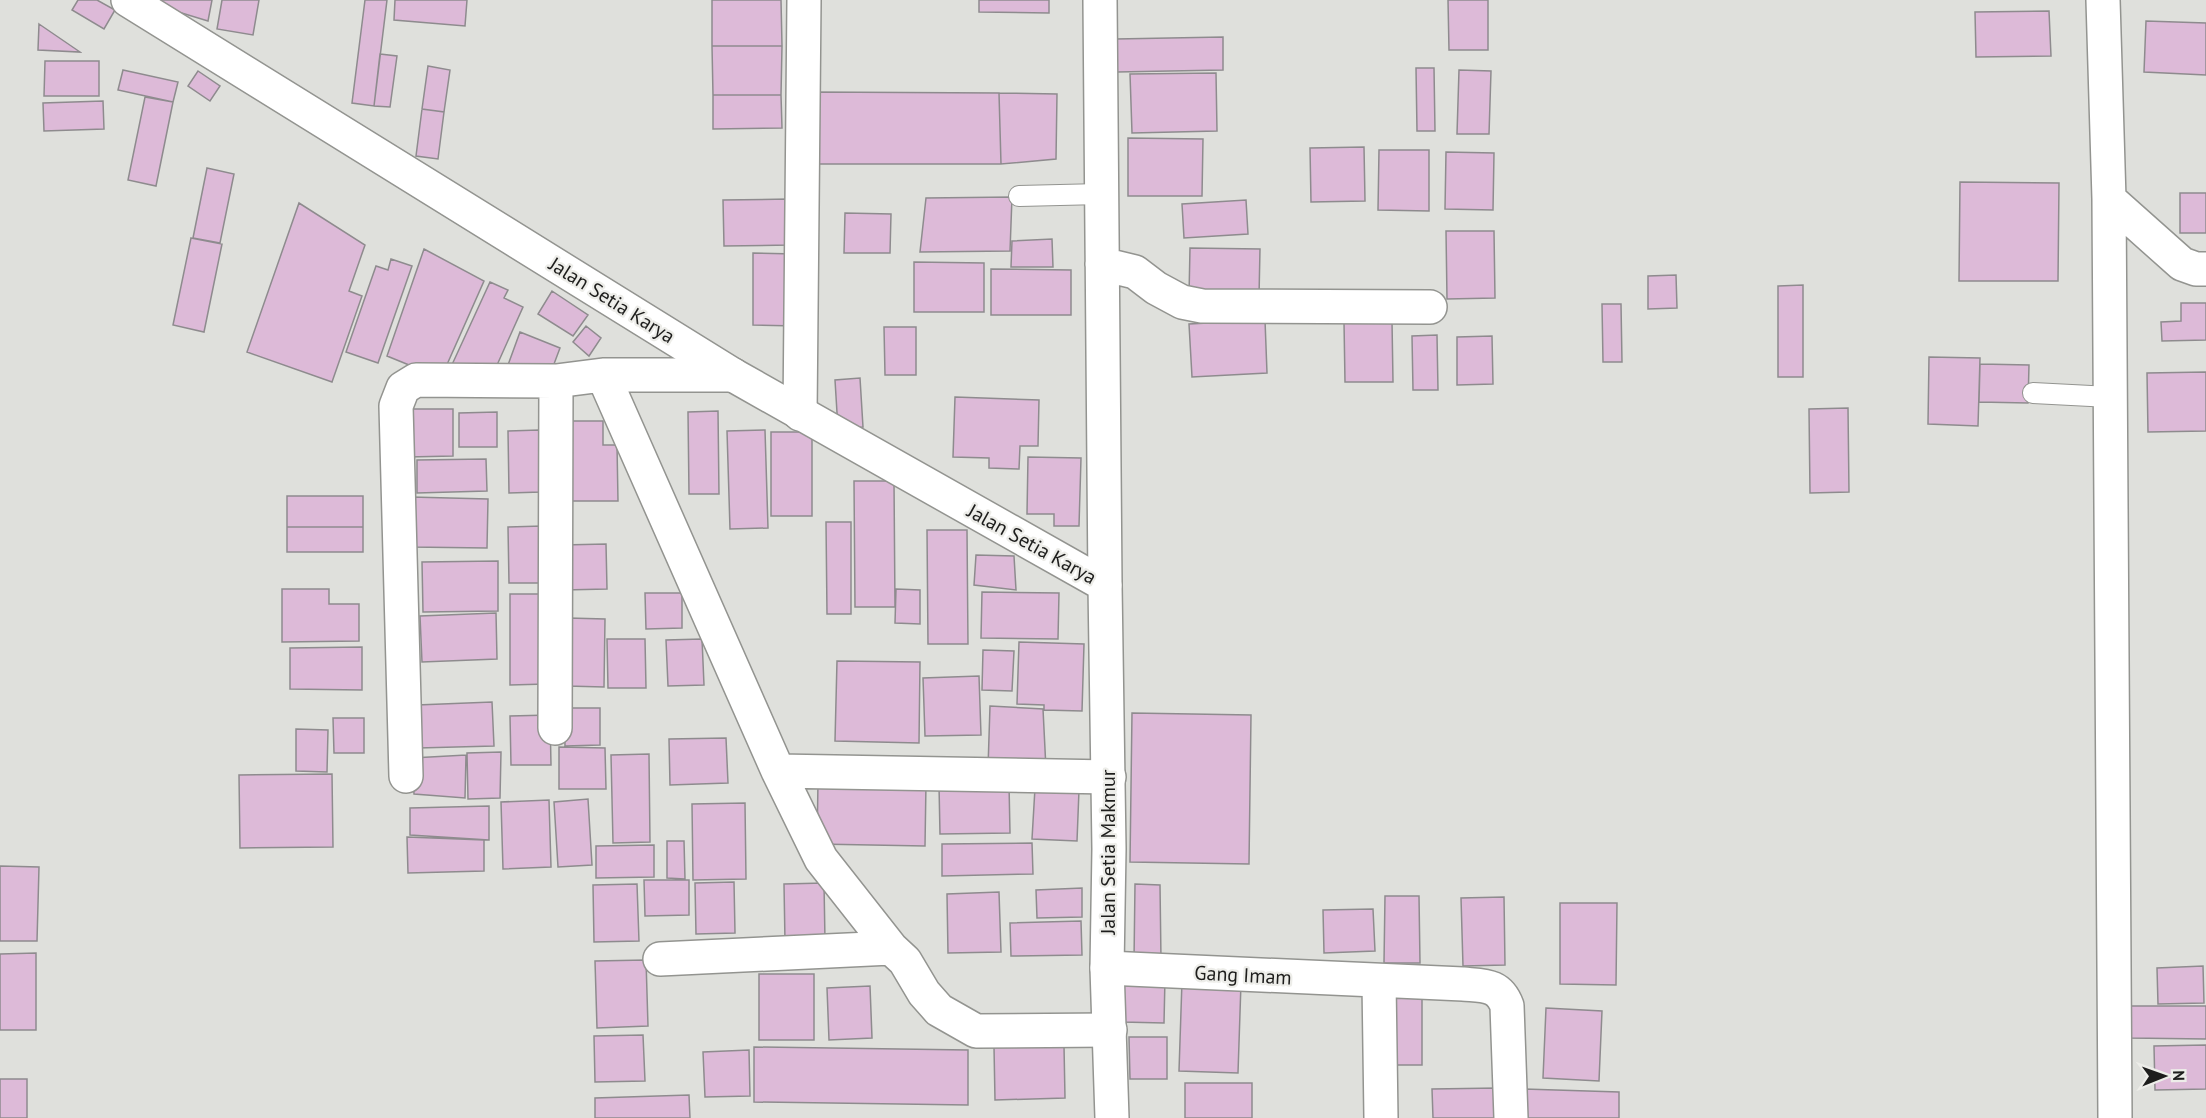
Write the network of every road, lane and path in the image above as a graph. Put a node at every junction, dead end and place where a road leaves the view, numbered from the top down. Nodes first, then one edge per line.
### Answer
1 (128, 0) edge
2 (804, 0) edge
3 (1100, 0) edge
4 (2103, 0) edge
5 (1101, 194) junction
6 (1019, 196) dead end
7 (2109, 199) junction
8 (1102, 264) junction
9 (2206, 269) edge
10 (1430, 307) dead end
11 (603, 375) junction
12 (733, 375) junction
13 (556, 381) junction
14 (2033, 393) dead end
15 (2110, 397) junction
16 (800, 414) junction
17 (1105, 585) junction
18 (555, 728) dead end
19 (778, 771) junction
20 (406, 776) dead end
21 (1109, 777) junction
22 (891, 948) junction
23 (660, 959) dead end
24 (1107, 968) junction
25 (1378, 982) junction
26 (1110, 1030) junction
27 (1112, 1118) edge
28 (1381, 1118) edge
29 (1511, 1118) edge
30 (2115, 1118) edge

1 - 12 street, Jalan Setia Karya
2 - 16 street
3 - 5 street, Jalan Setia Makmur
4 - 7 street
5 - 6 lane
5 - 8 street, Jalan Setia Makmur
7 - 9 street
7 - 15 street
8 - 10 street
8 - 17 street, Jalan Setia Makmur
11 - 12 street
11 - 13 street
11 - 19 street
12 - 16 street, Jalan Setia Karya
13 - 18 street
13 - 20 street
14 - 15 lane
15 - 30 street
16 - 17 street, Jalan Setia Karya
17 - 21 street, Jalan Setia Makmur
19 - 21 street
19 - 22 street
21 - 24 street, Jalan Setia Makmur
22 - 23 street
22 - 26 street
24 - 25 street, Gang Imam
24 - 26 street, Jalan Setia Makmur
25 - 28 street
25 - 29 street, Gang Imam
26 - 27 street, Jalan Setia Makmur

